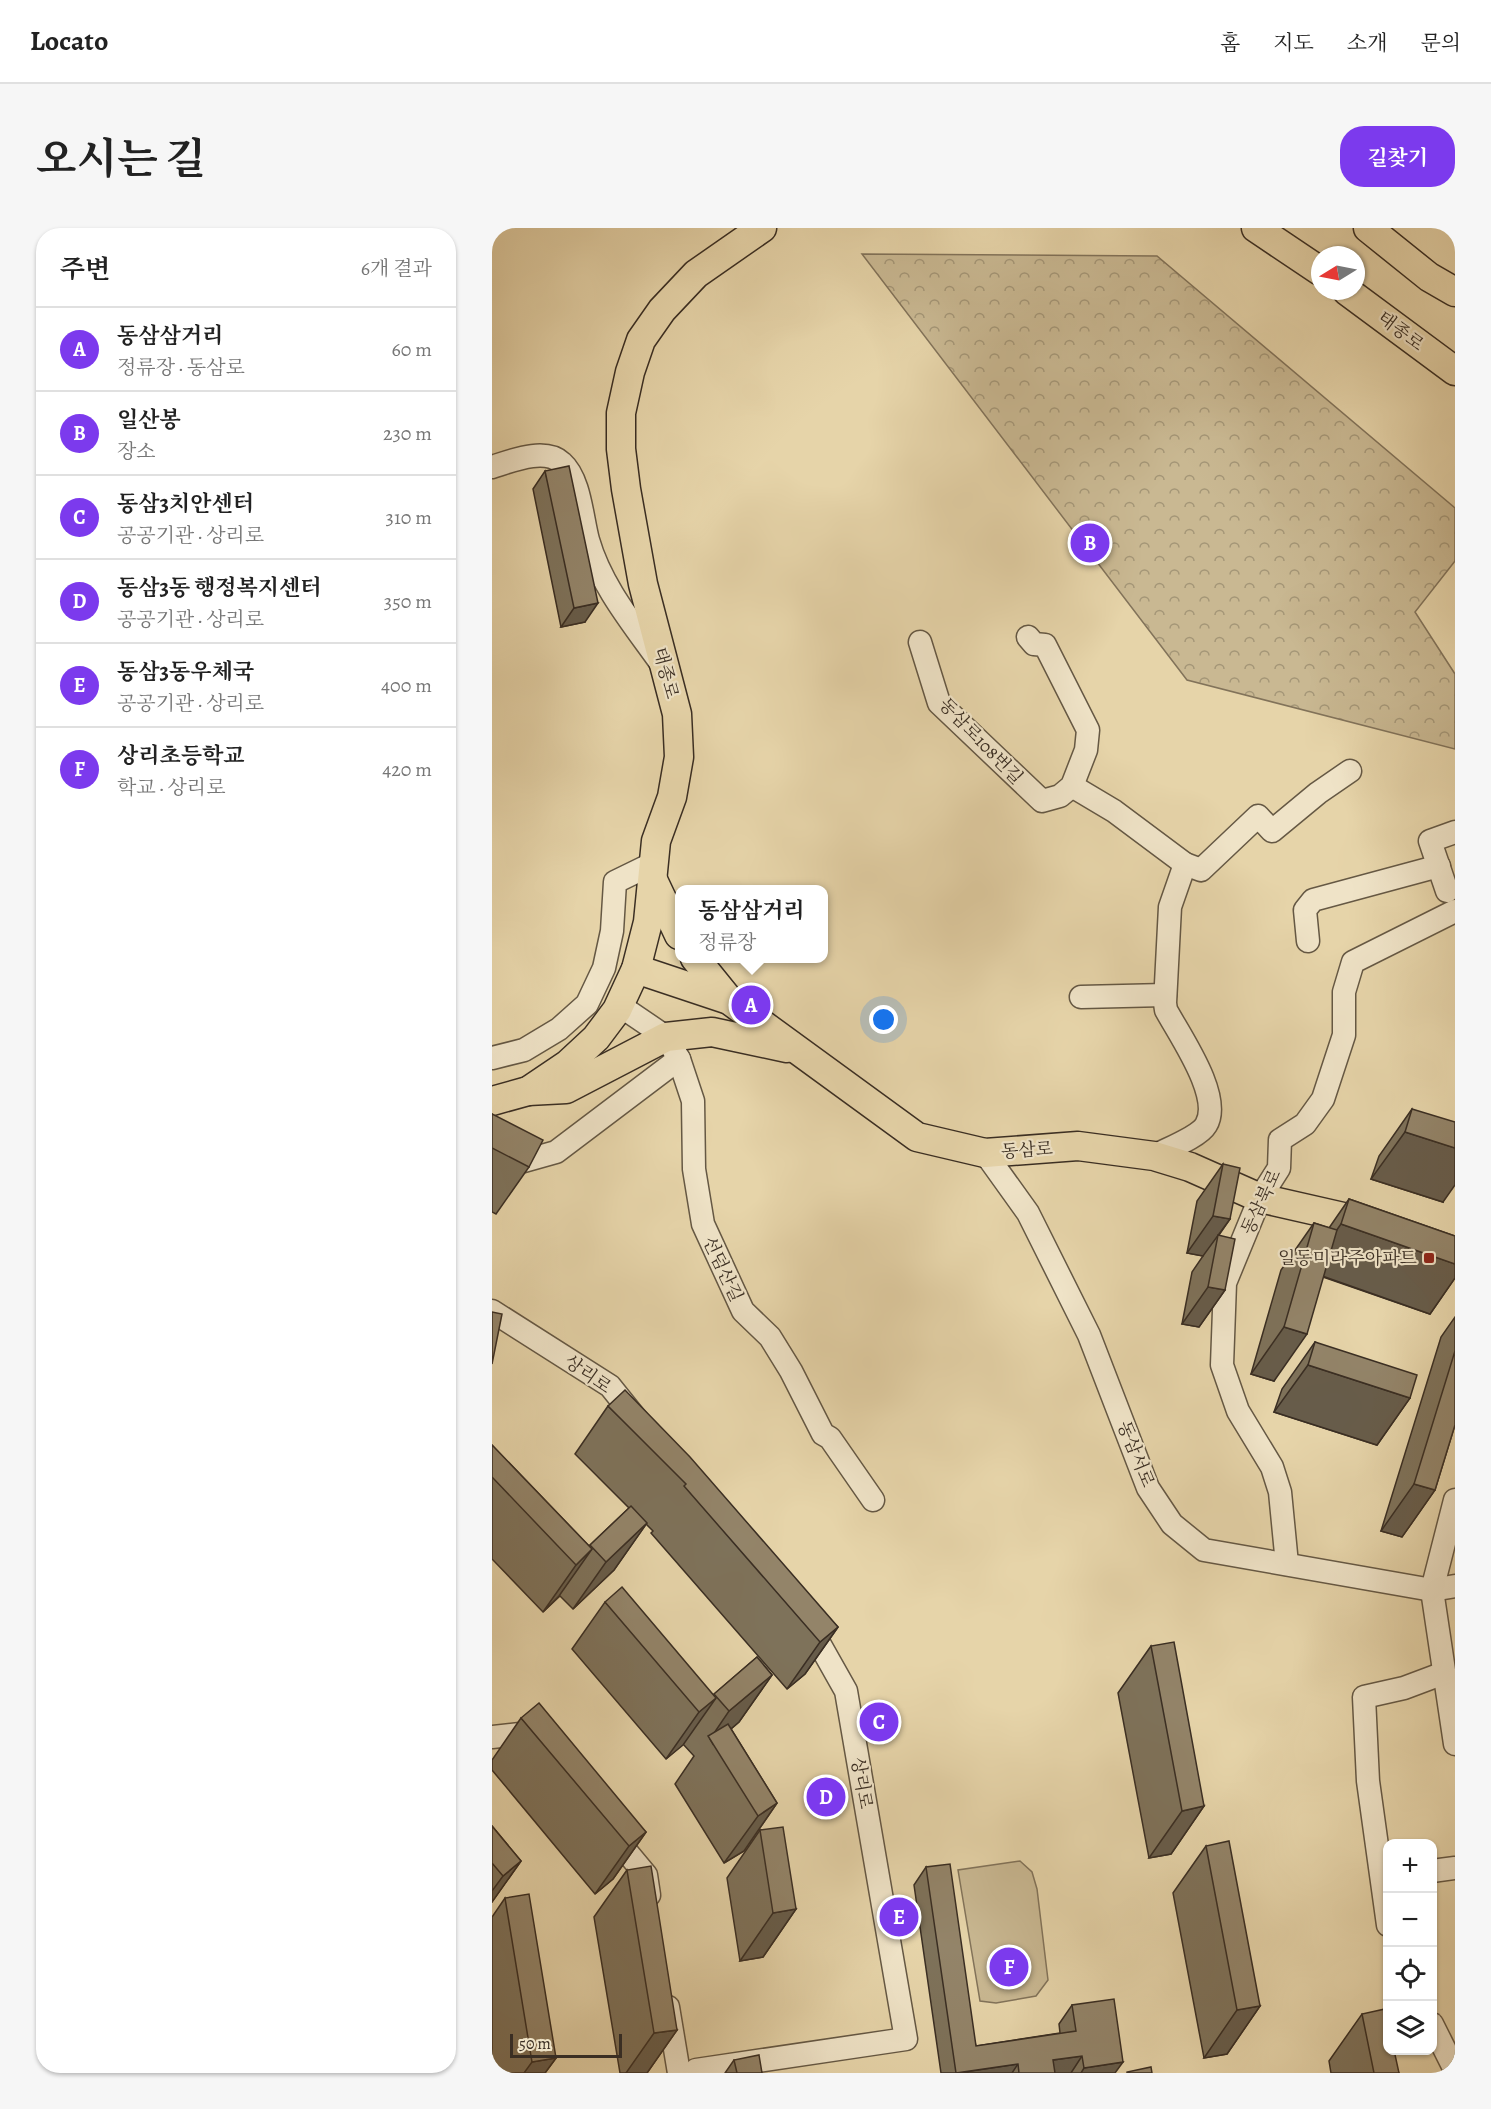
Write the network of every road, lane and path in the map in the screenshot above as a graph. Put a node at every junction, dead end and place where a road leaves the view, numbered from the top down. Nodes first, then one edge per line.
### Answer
1 (762, 228) edge
2 (1256, 228) edge
3 (1368, 228) edge
4 (1311, 265) edge
5 (1455, 292) edge
6 (1359, 300) edge
7 (1455, 371) edge
8 (492, 467) edge
9 (643, 584) junction
10 (609, 591) junction
11 (1028, 637) dead end
12 (920, 642) dead end
13 (666, 670) junction
14 (1350, 771) dead end
15 (1072, 786) junction
16 (1455, 832) edge
17 (1185, 864) junction
18 (1439, 866) junction
19 (653, 871) junction
20 (1451, 901) edge
21 (675, 925) edge
22 (1308, 941) dead end
23 (699, 963) edge
24 (636, 969) junction
25 (1165, 995) junction
26 (1081, 997) dead end
27 (729, 1000) junction
28 (619, 1005) junction
29 (673, 1048) junction
30 (798, 1051) junction
31 (492, 1058) edge
32 (528, 1091) junction
33 (492, 1101) edge
34 (492, 1139) edge
35 (985, 1153) junction
36 (1154, 1156) junction
37 (1260, 1198) junction
38 (1398, 1230) edge
39 (492, 1311) edge
40 (655, 1441) edge
41 (873, 1500) dead end
42 (1455, 1500) edge
43 (1287, 1564) junction
44 (1455, 1586) edge
45 (1432, 1590) junction
46 (794, 1611) edge
47 (1448, 1679) edge
48 (492, 1737) edge
49 (1455, 1743) edge
50 (551, 1759) edge
51 (595, 1813) edge
52 (1455, 1868) edge
53 (1437, 1870) edge
54 (1383, 1873) edge
55 (654, 1922) edge
56 (665, 1991) edge
57 (1437, 2034) edge
58 (1455, 2070) edge
59 (679, 2073) edge
60 (694, 2073) edge

1 - 9 main road, 태종로
2 - 4 main road
3 - 5 main road
6 - 7 main road, 태종로
8 - 10 street
9 - 10 street
9 - 13 main road, 태종로
10 - 13 street
11 - 15 street
12 - 15 street, 동삼로108번길
13 - 19 main road, 태종로
14 - 17 street
15 - 17 street
16 - 18 street
17 - 25 street
18 - 20 street
18 - 22 street
19 - 21 main road
19 - 24 main road, 태종로
19 - 31 street
20 - 37 street, 동삼북로
23 - 27 main road
24 - 27 main road, 동삼로
24 - 28 main road, 태종로
25 - 26 street
25 - 36 street
27 - 30 main road, 동삼로
28 - 29 street
28 - 32 main road, 태종로
29 - 30 main road
29 - 32 main road
29 - 34 street
29 - 41 street, 선덤산길
30 - 35 main road, 동삼로
32 - 33 main road, 태종로
35 - 36 main road, 동삼로
35 - 43 street, 동삼서로
36 - 37 main road, 동삼로
37 - 38 main road, 동삼로
37 - 43 street, 동삼북로
39 - 40 street, 상리로
42 - 45 street
43 - 45 street, 동삼서로
44 - 45 street, 동삼서로
45 - 47 street
46 - 60 street, 상리로
47 - 49 street
47 - 54 street
48 - 50 street
51 - 55 street
52 - 53 street
56 - 59 street
57 - 58 street

